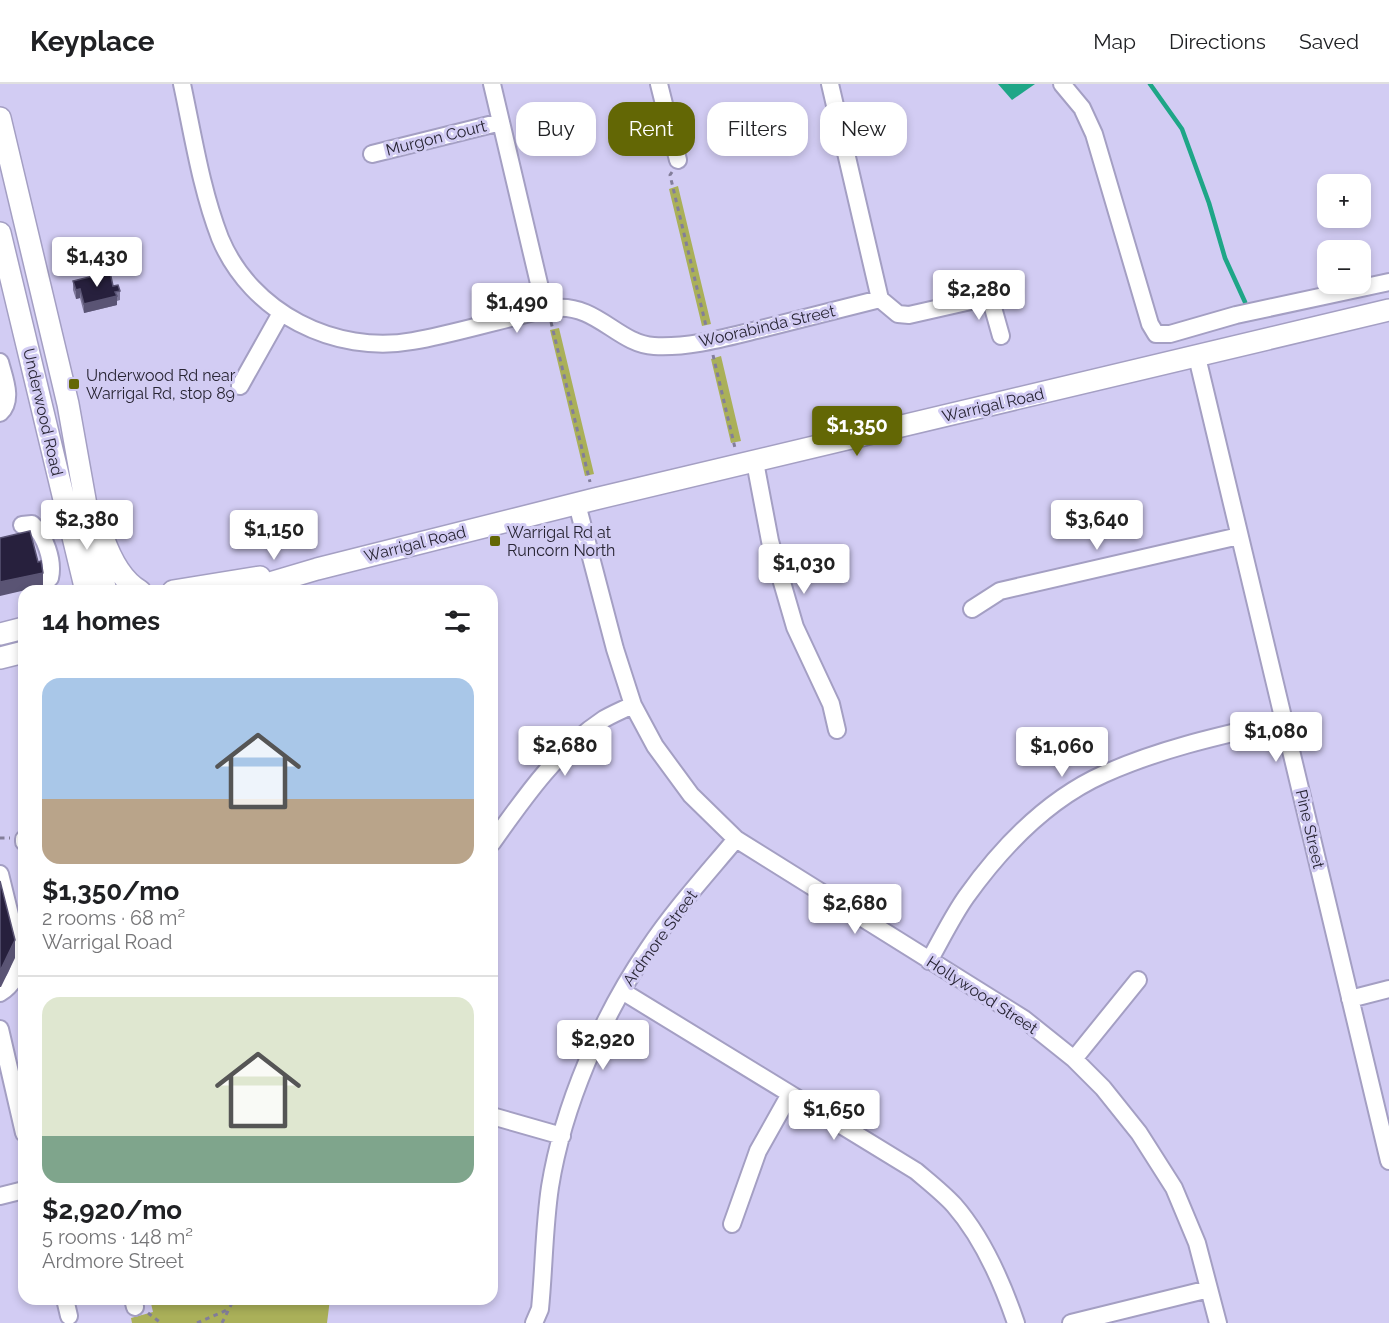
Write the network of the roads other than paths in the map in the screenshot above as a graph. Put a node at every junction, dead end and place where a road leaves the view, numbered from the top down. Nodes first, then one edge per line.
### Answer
1 (182, 84) edge
2 (492, 84) edge
3 (659, 84) edge
4 (830, 84) edge
5 (1062, 84) edge
6 (0, 118) edge
7 (501, 122) junction
8 (372, 154) dead end
9 (678, 160) road end
10 (0, 232) edge
11 (1389, 282) edge
12 (1015, 291) dead end
13 (990, 297) junction
14 (880, 299) junction
15 (545, 309) junction
16 (1389, 310) edge
17 (281, 313) junction
18 (1001, 336) dead end
19 (57, 357) junction
20 (1197, 357) junction
21 (0, 362) edge
22 (32, 362) junction
23 (240, 386) dead end
24 (0, 413) edge
25 (746, 464) junction
26 (82, 477) junction
27 (586, 501) junction
28 (22, 525) dead end
29 (1239, 536) junction
30 (317, 568) junction
31 (43, 584) edge
32 (85, 585) edge
33 (104, 585) edge
34 (133, 585) edge
35 (211, 585) edge
36 (262, 585) edge
37 (972, 609) dead end
38 (18, 630) edge
39 (0, 634) edge
40 (18, 654) edge
41 (0, 658) edge
42 (633, 705) junction
43 (1284, 721) junction
44 (837, 730) dead end
45 (498, 834) edge
46 (736, 839) junction
47 (0, 874) edge
48 (18, 948) edge
49 (929, 961) junction
50 (18, 972) edge
51 (1138, 980) dead end
52 (1389, 989) edge
53 (622, 991) junction
54 (0, 993) edge
55 (1350, 999) junction
56 (0, 1029) edge
57 (1074, 1059) junction
58 (789, 1094) junction
59 (18, 1107) edge
60 (498, 1118) edge
61 (562, 1136) junction
62 (1389, 1161) edge
63 (18, 1192) edge
64 (0, 1196) edge
65 (732, 1224) dead end
66 (1209, 1289) junction
67 (534, 1323) edge
68 (1016, 1323) edge
69 (1071, 1323) edge
70 (1218, 1323) edge

1 - 17 street, Woorabinda Street
2 - 7 street
3 - 9 street
4 - 14 street
5 - 11 street
6 - 19 main road, Underwood Road
7 - 8 street, Murgon Court
7 - 15 street
10 - 22 main road, Underwood Road
12 - 13 street
13 - 14 street
13 - 18 street
14 - 15 street, Woorabinda Street
15 - 17 street, Woorabinda Street
16 - 20 main road, Warrigal Road
17 - 23 street
19 - 22 main road
19 - 26 main road, Underwood Road
20 - 25 main road, Warrigal Road
20 - 29 street, Pine Street
21 - 24 street
22 - 32 main road, Underwood Road
25 - 27 main road, Warrigal Road
25 - 44 street
26 - 33 main road, Underwood Road
26 - 34 main road, Underwood Road
27 - 30 main road, Warrigal Road
27 - 42 street, Hollywood Street
28 - 31 street
29 - 37 street
29 - 43 street, Pine Street
30 - 35 main road, Warrigal Road
30 - 36 main road, Warrigal Road
38 - 39 main road
40 - 41 main road
42 - 45 street
42 - 46 street, Hollywood Street
43 - 49 street
43 - 55 street, Pine Street
46 - 49 street, Hollywood Street
46 - 53 street, Ardmore Street
47 - 48 street
49 - 57 street, Hollywood Street
50 - 54 street
51 - 57 street
52 - 55 street
53 - 58 street
53 - 61 street, Ardmore Street
55 - 62 street, Pine Street
56 - 59 street
57 - 66 street, Hollywood Street
58 - 65 street
58 - 68 street
60 - 61 street
61 - 67 street, Ardmore Street
63 - 64 street
66 - 69 street
66 - 70 street, Hollywood Street

